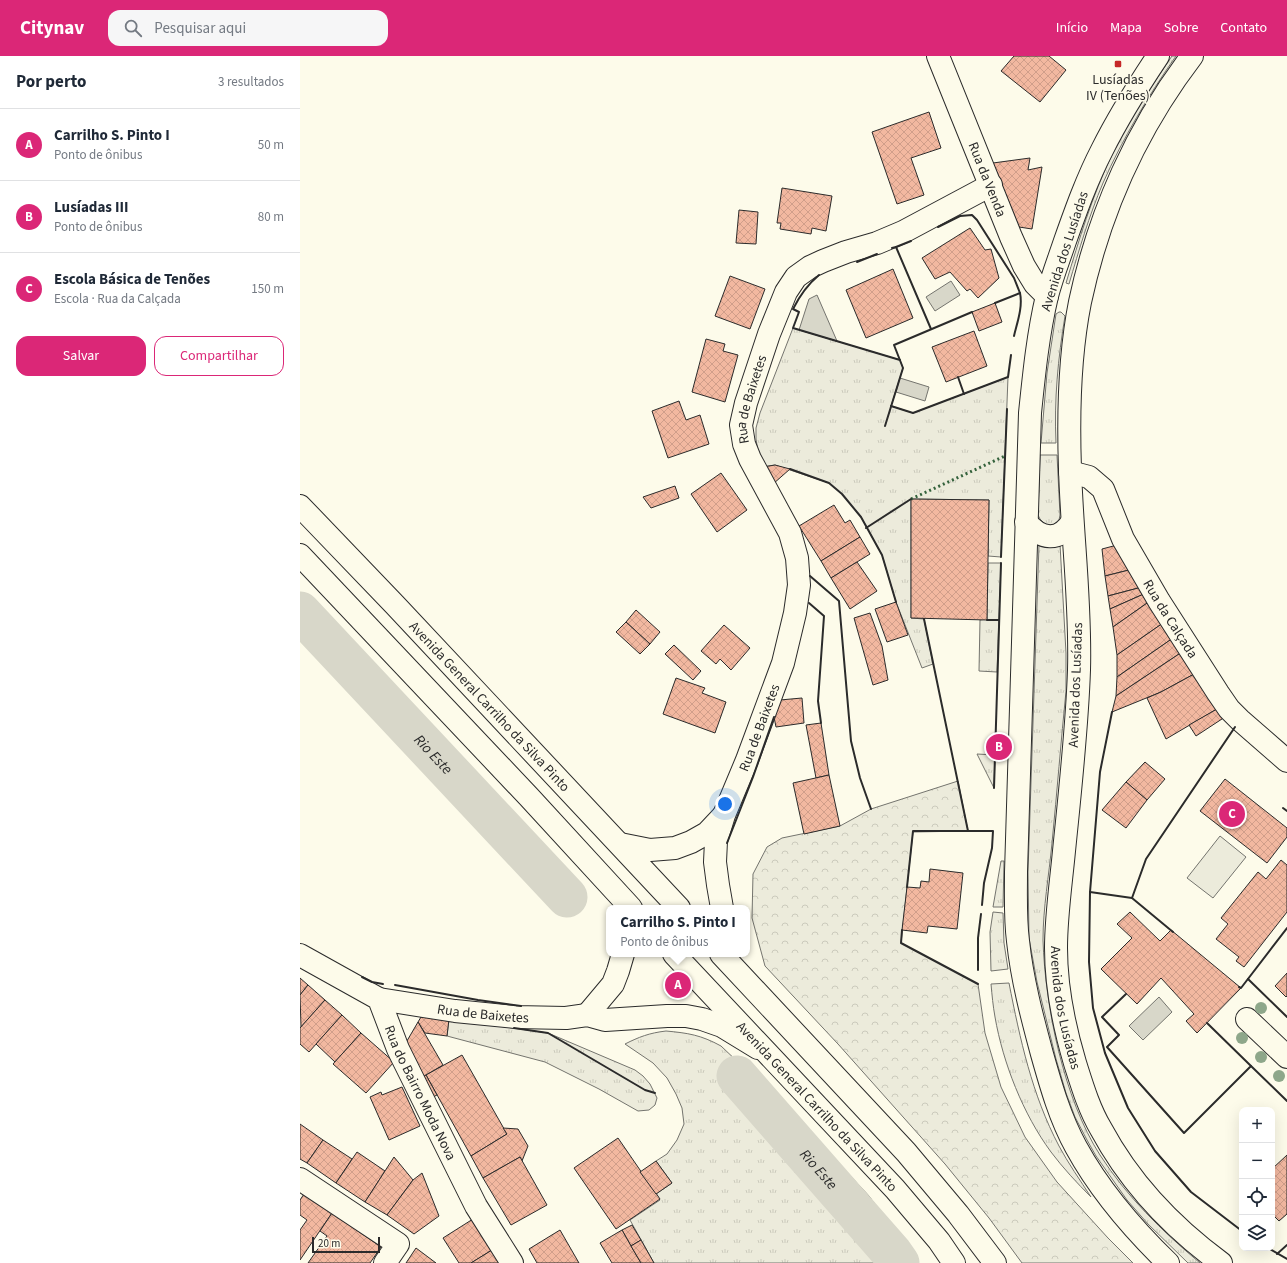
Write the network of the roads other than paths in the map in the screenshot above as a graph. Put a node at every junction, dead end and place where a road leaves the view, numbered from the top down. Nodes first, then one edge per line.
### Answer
1 (938, 56) edge
2 (1158, 56) edge
3 (1192, 56) edge
4 (990, 185) junction
5 (1047, 296) junction
6 (1080, 304) junction
7 (1070, 472) junction
8 (300, 506) edge
9 (1026, 522) junction
10 (1072, 522) junction
11 (300, 555) edge
12 (1285, 758) edge
13 (724, 815) junction
14 (620, 844) junction
15 (622, 903) edge
16 (676, 905) edge
17 (721, 905) edge
18 (300, 954) edge
19 (622, 957) edge
20 (677, 957) edge
21 (724, 957) edge
22 (736, 957) edge
23 (742, 977) junction
24 (379, 1000) junction
25 (587, 1015) junction
26 (1247, 1019) dead end
27 (768, 1053) junction
28 (1287, 1057) edge
29 (300, 1179) edge
30 (385, 1263) edge
31 (512, 1263) edge
32 (954, 1263) edge
33 (994, 1263) edge
34 (1168, 1263) edge
35 (1221, 1263) edge

1 - 4 main road, Rua da Venda
2 - 5 main road, Avenida dos Lusíadas
3 - 6 main road, Avenida dos Lusíadas
4 - 5 main road, Rua da Venda
4 - 13 main road, Rua de Baixetes
5 - 6 main road
5 - 9 main road, Avenida dos Lusíadas
6 - 7 main road, Avenida dos Lusíadas
7 - 10 main road, Avenida dos Lusíadas
7 - 12 main road, Rua da Calçada
8 - 14 main road, Avenida General Carrilho da Silva Pinto
9 - 10 main road
9 - 34 main road, Avenida dos Lusíadas
10 - 35 main road, Avenida dos Lusíadas
11 - 15 main road
13 - 14 main road, Rua de Baixetes
13 - 17 main road, Rua de Baixetes
14 - 16 main road, Avenida General Carrilho da Silva Pinto
18 - 24 main road
19 - 25 main road
20 - 27 main road, Avenida General Carrilho da Silva Pinto
21 - 23 main road
22 - 23 main road
23 - 33 main road
24 - 25 main road, Rua de Baixetes
24 - 31 main road, Rua do Bairro Moda Nova
25 - 27 main road, Rua de Baixetes
26 - 28 main road
27 - 32 main road, Avenida General Carrilho da Silva Pinto
29 - 30 main road

